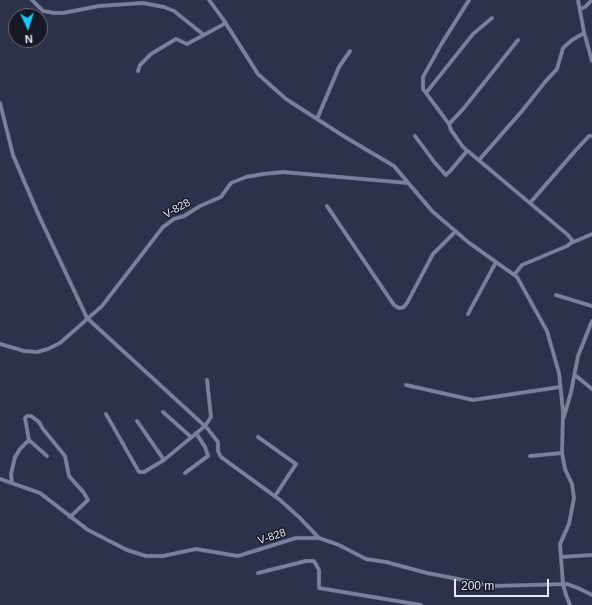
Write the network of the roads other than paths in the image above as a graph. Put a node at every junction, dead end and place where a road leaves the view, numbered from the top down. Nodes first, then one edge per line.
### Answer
1 (32, 0) edge
2 (209, 0) edge
3 (469, 0) edge
4 (578, 0) edge
5 (592, 0) edge
6 (580, 9) junction
7 (492, 18) dead end
8 (226, 23) junction
9 (584, 33) junction
10 (204, 35) junction
11 (518, 40) dead end
12 (350, 51) dead end
13 (592, 61) edge
14 (138, 71) dead end
15 (426, 93) junction
16 (0, 103) edge
17 (317, 119) junction
18 (449, 124) junction
19 (415, 136) dead end
20 (592, 136) edge
21 (467, 151) junction
22 (479, 160) junction
23 (408, 183) junction
24 (530, 203) junction
25 (327, 206) dead end
26 (456, 231) junction
27 (592, 234) edge
28 (571, 243) junction
29 (496, 262) junction
30 (514, 275) junction
31 (556, 295) dead end
32 (592, 306) edge
33 (468, 314) dead end
34 (88, 319) junction
35 (592, 321) edge
36 (0, 344) edge
37 (575, 375) junction
38 (207, 380) dead end
39 (406, 385) dead end
40 (560, 387) junction
41 (592, 389) edge
42 (163, 412) dead end
43 (106, 414) dead end
44 (137, 421) dead end
45 (562, 422) junction
46 (205, 426) junction
47 (196, 433) junction
48 (192, 437) junction
49 (258, 437) dead end
50 (29, 440) junction
51 (562, 453) junction
52 (47, 456) dead end
53 (530, 456) dead end
54 (164, 460) junction
55 (185, 473) dead end
56 (0, 479) edge
57 (12, 483) junction
58 (275, 496) junction
59 (70, 517) junction
60 (319, 538) junction
61 (592, 555) edge
62 (561, 557) junction
63 (258, 574) dead end
64 (563, 584) junction
65 (592, 596) edge
66 (421, 605) edge
67 (570, 605) edge

1 - 10 street
2 - 8 street
3 - 15 street
4 - 6 street
5 - 6 street
6 - 9 street
7 - 15 street
8 - 10 street
8 - 17 street
9 - 13 street
9 - 22 street
10 - 14 street
11 - 18 street
12 - 17 street
15 - 18 street
16 - 34 street
17 - 23 street
18 - 21 street
19 - 21 street
20 - 24 street
21 - 22 street
22 - 24 street
23 - 26 street
23 - 34 street, V-828
24 - 28 street
25 - 26 street
26 - 29 street
27 - 28 street
28 - 30 street
29 - 30 street
29 - 33 street
30 - 40 street
31 - 32 street
34 - 36 street, V-828
34 - 46 street
35 - 37 street
37 - 41 street
37 - 45 street
38 - 46 street
39 - 40 street
40 - 45 street
42 - 48 street
43 - 54 street
44 - 54 street
45 - 51 street
46 - 47 street
46 - 58 street
47 - 48 street
47 - 55 street
48 - 54 street
49 - 58 street
50 - 52 street
50 - 57 street
50 - 59 street
51 - 53 street
51 - 62 street
56 - 57 street, V-828
57 - 59 street, V-828
58 - 60 street
59 - 60 street, V-828
60 - 64 street, V-828
61 - 62 street
62 - 64 street
63 - 66 street
64 - 65 street, V-828
64 - 67 street

